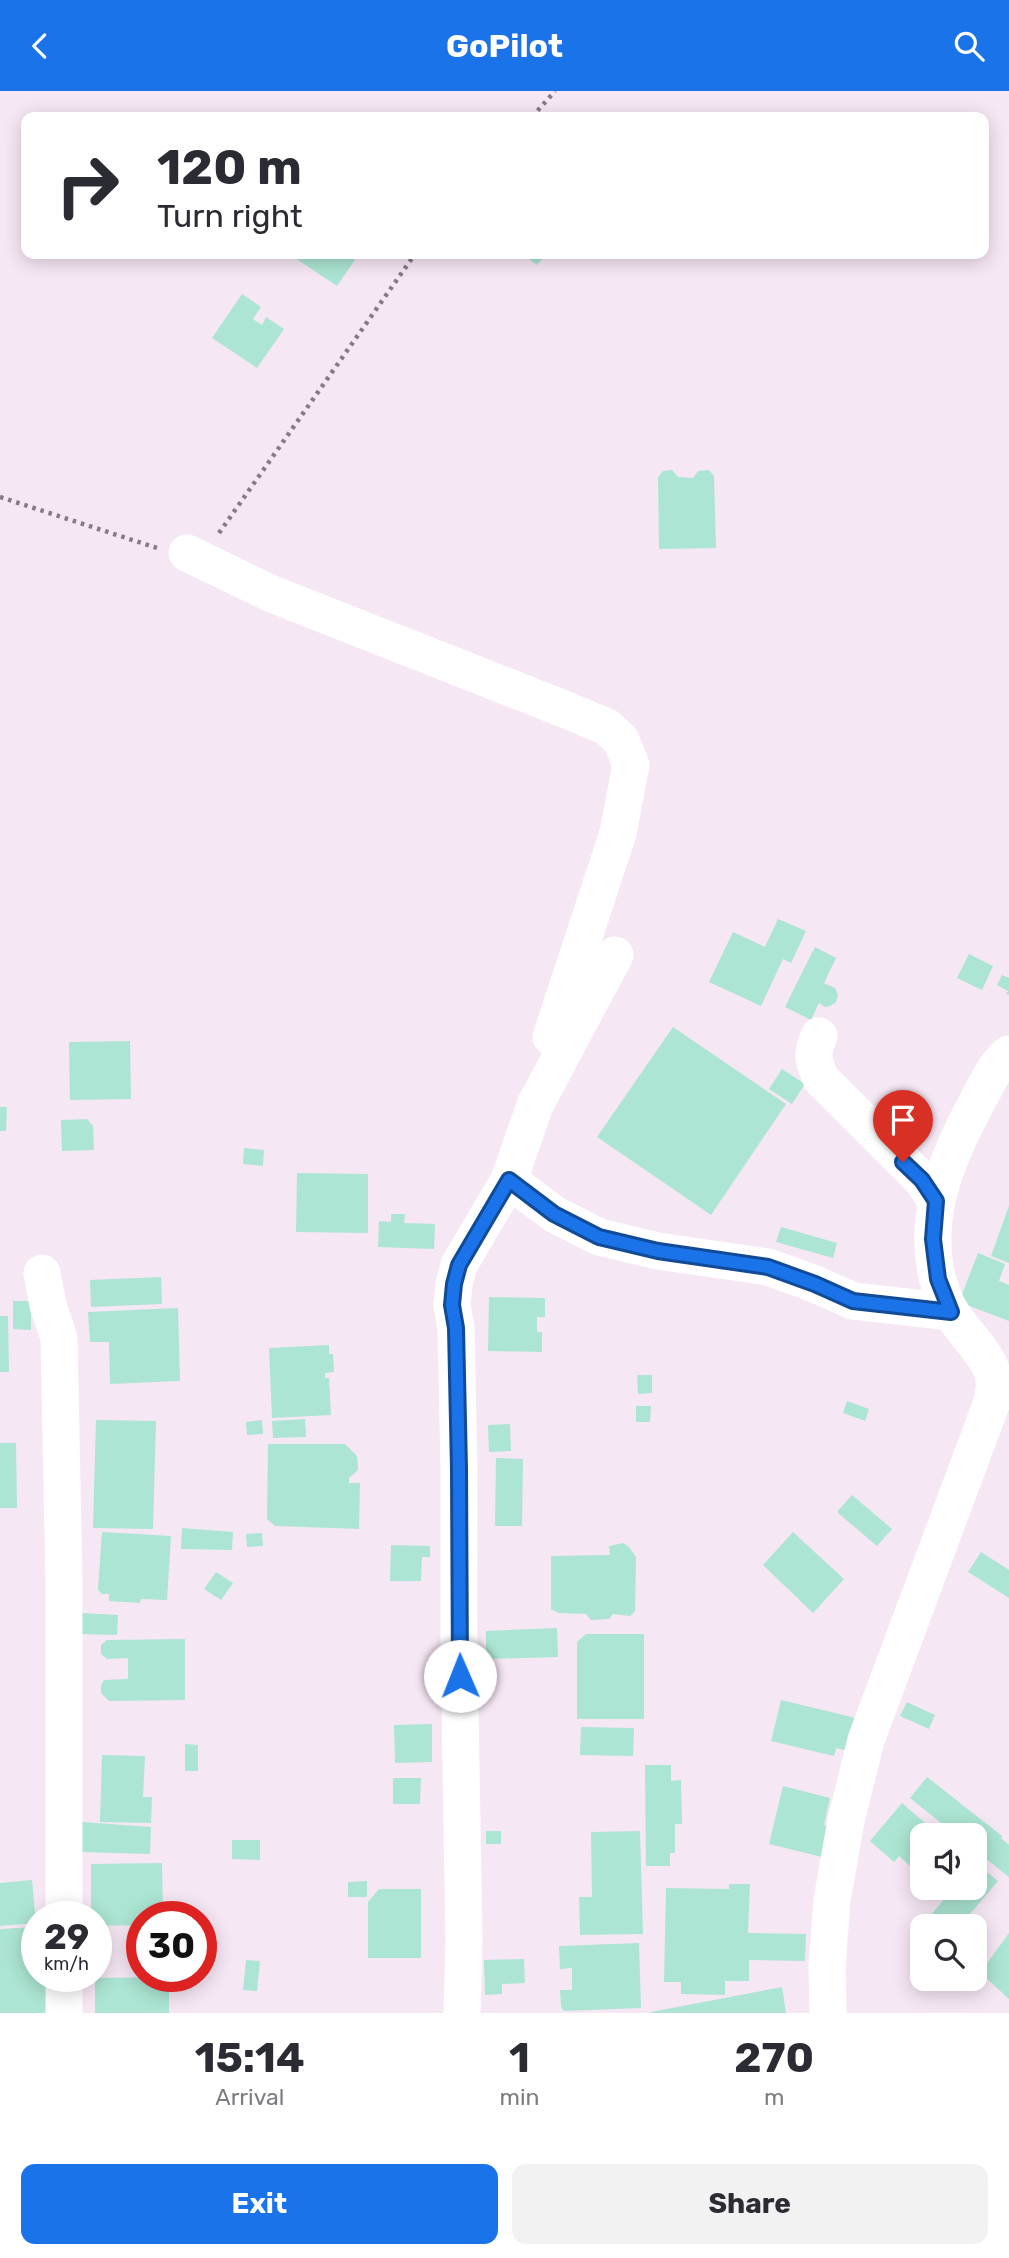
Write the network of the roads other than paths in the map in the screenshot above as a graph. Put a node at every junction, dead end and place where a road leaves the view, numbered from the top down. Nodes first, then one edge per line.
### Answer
1 (187, 553) road end
2 (615, 955) dead end
3 (819, 1036) dead end
4 (1009, 1054) edge
5 (535, 1105) junction
6 (509, 1180) junction
7 (936, 1201) junction
8 (42, 1273) dead end
9 (951, 1312) junction
10 (64, 1901) edge
11 (64, 1992) edge
12 (64, 2013) edge
13 (462, 2013) edge
14 (828, 2013) edge

1 - 5 street
2 - 5 street
3 - 7 street
4 - 7 street
5 - 6 street
6 - 9 street
6 - 13 street
7 - 9 street
8 - 10 street
9 - 14 street
11 - 12 street

